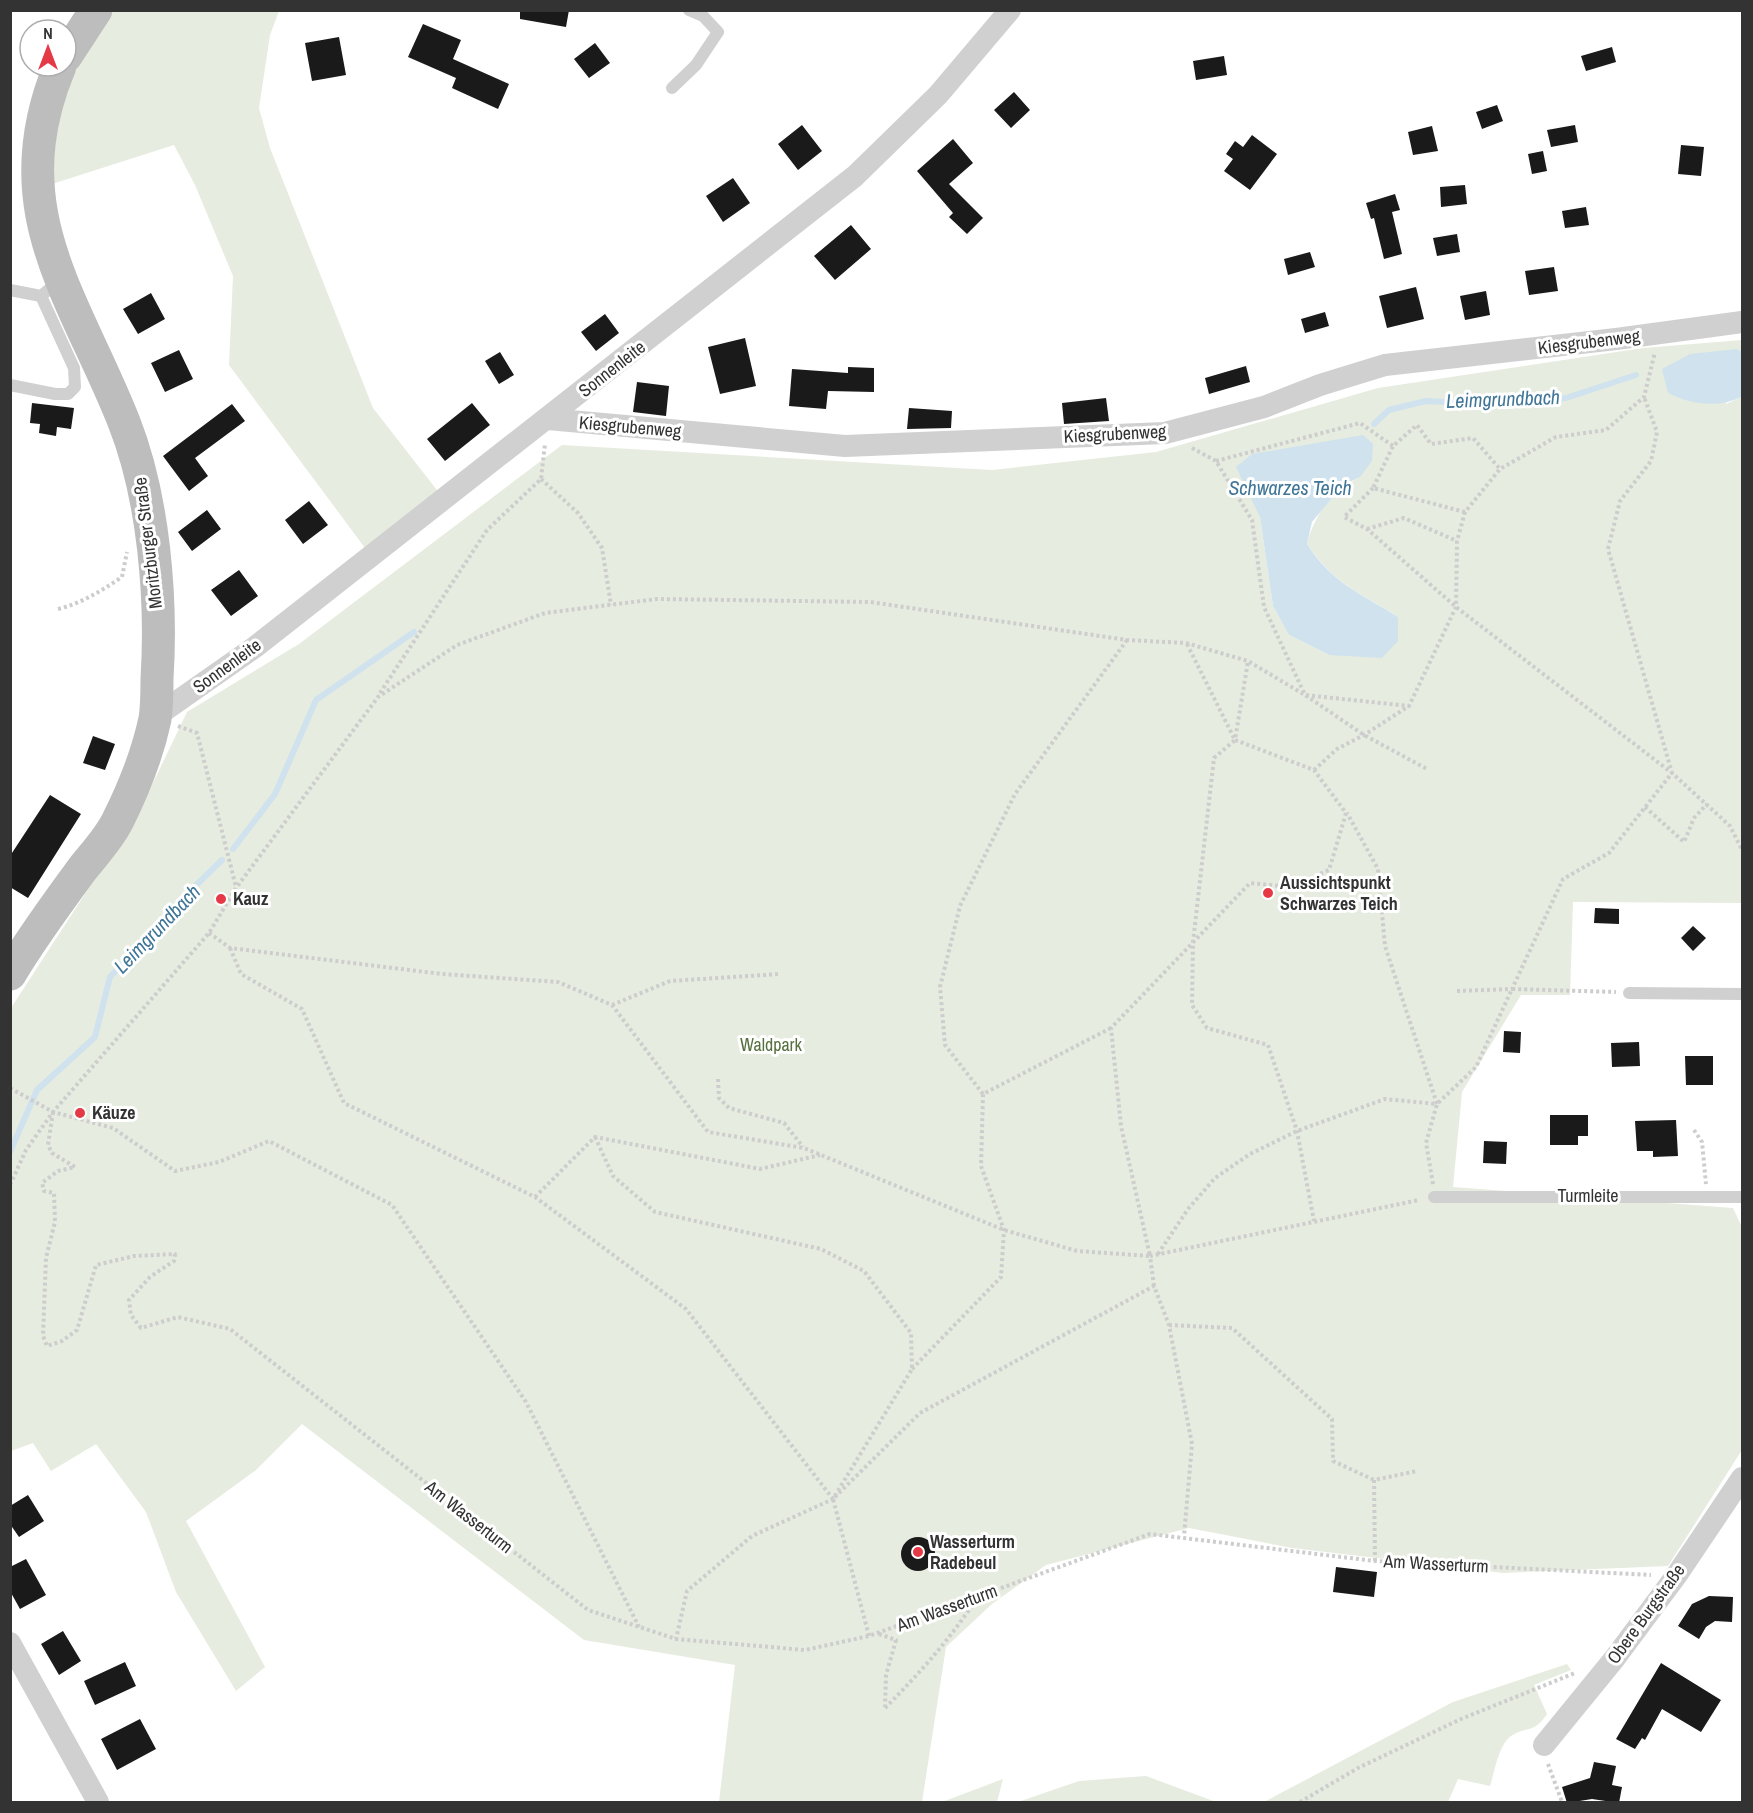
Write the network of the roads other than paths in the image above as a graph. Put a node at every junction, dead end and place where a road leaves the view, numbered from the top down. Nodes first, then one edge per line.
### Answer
1 (96, 10) edge
2 (689, 10) edge
3 (1010, 10) edge
4 (78, 38) edge
5 (53, 78) edge
6 (672, 88) dead end
7 (10, 290) edge
8 (47, 291) junction
9 (1743, 322) edge
10 (10, 385) edge
11 (548, 420) junction
12 (155, 717) junction
13 (10, 974) edge
14 (1629, 993) road end
15 (1743, 994) edge
16 (1434, 1197) road end
17 (1743, 1197) edge
18 (1739, 1488) edge
19 (10, 1643) edge
20 (1545, 1754) road end
21 (98, 1803) edge

1 - 4 street
2 - 6 lane
3 - 11 street, Sonnenleite
5 - 8 street, Moritzburger Straße
7 - 8 lane
8 - 10 lane
8 - 12 street, Moritzburger Straße
9 - 11 street, Kiesgrubenweg
11 - 12 street, Sonnenleite
12 - 13 street, Moritzburger Straße
14 - 15 lane
16 - 17 lane, Turmleite
18 - 20 street, Obere Burgstraße
19 - 21 street

